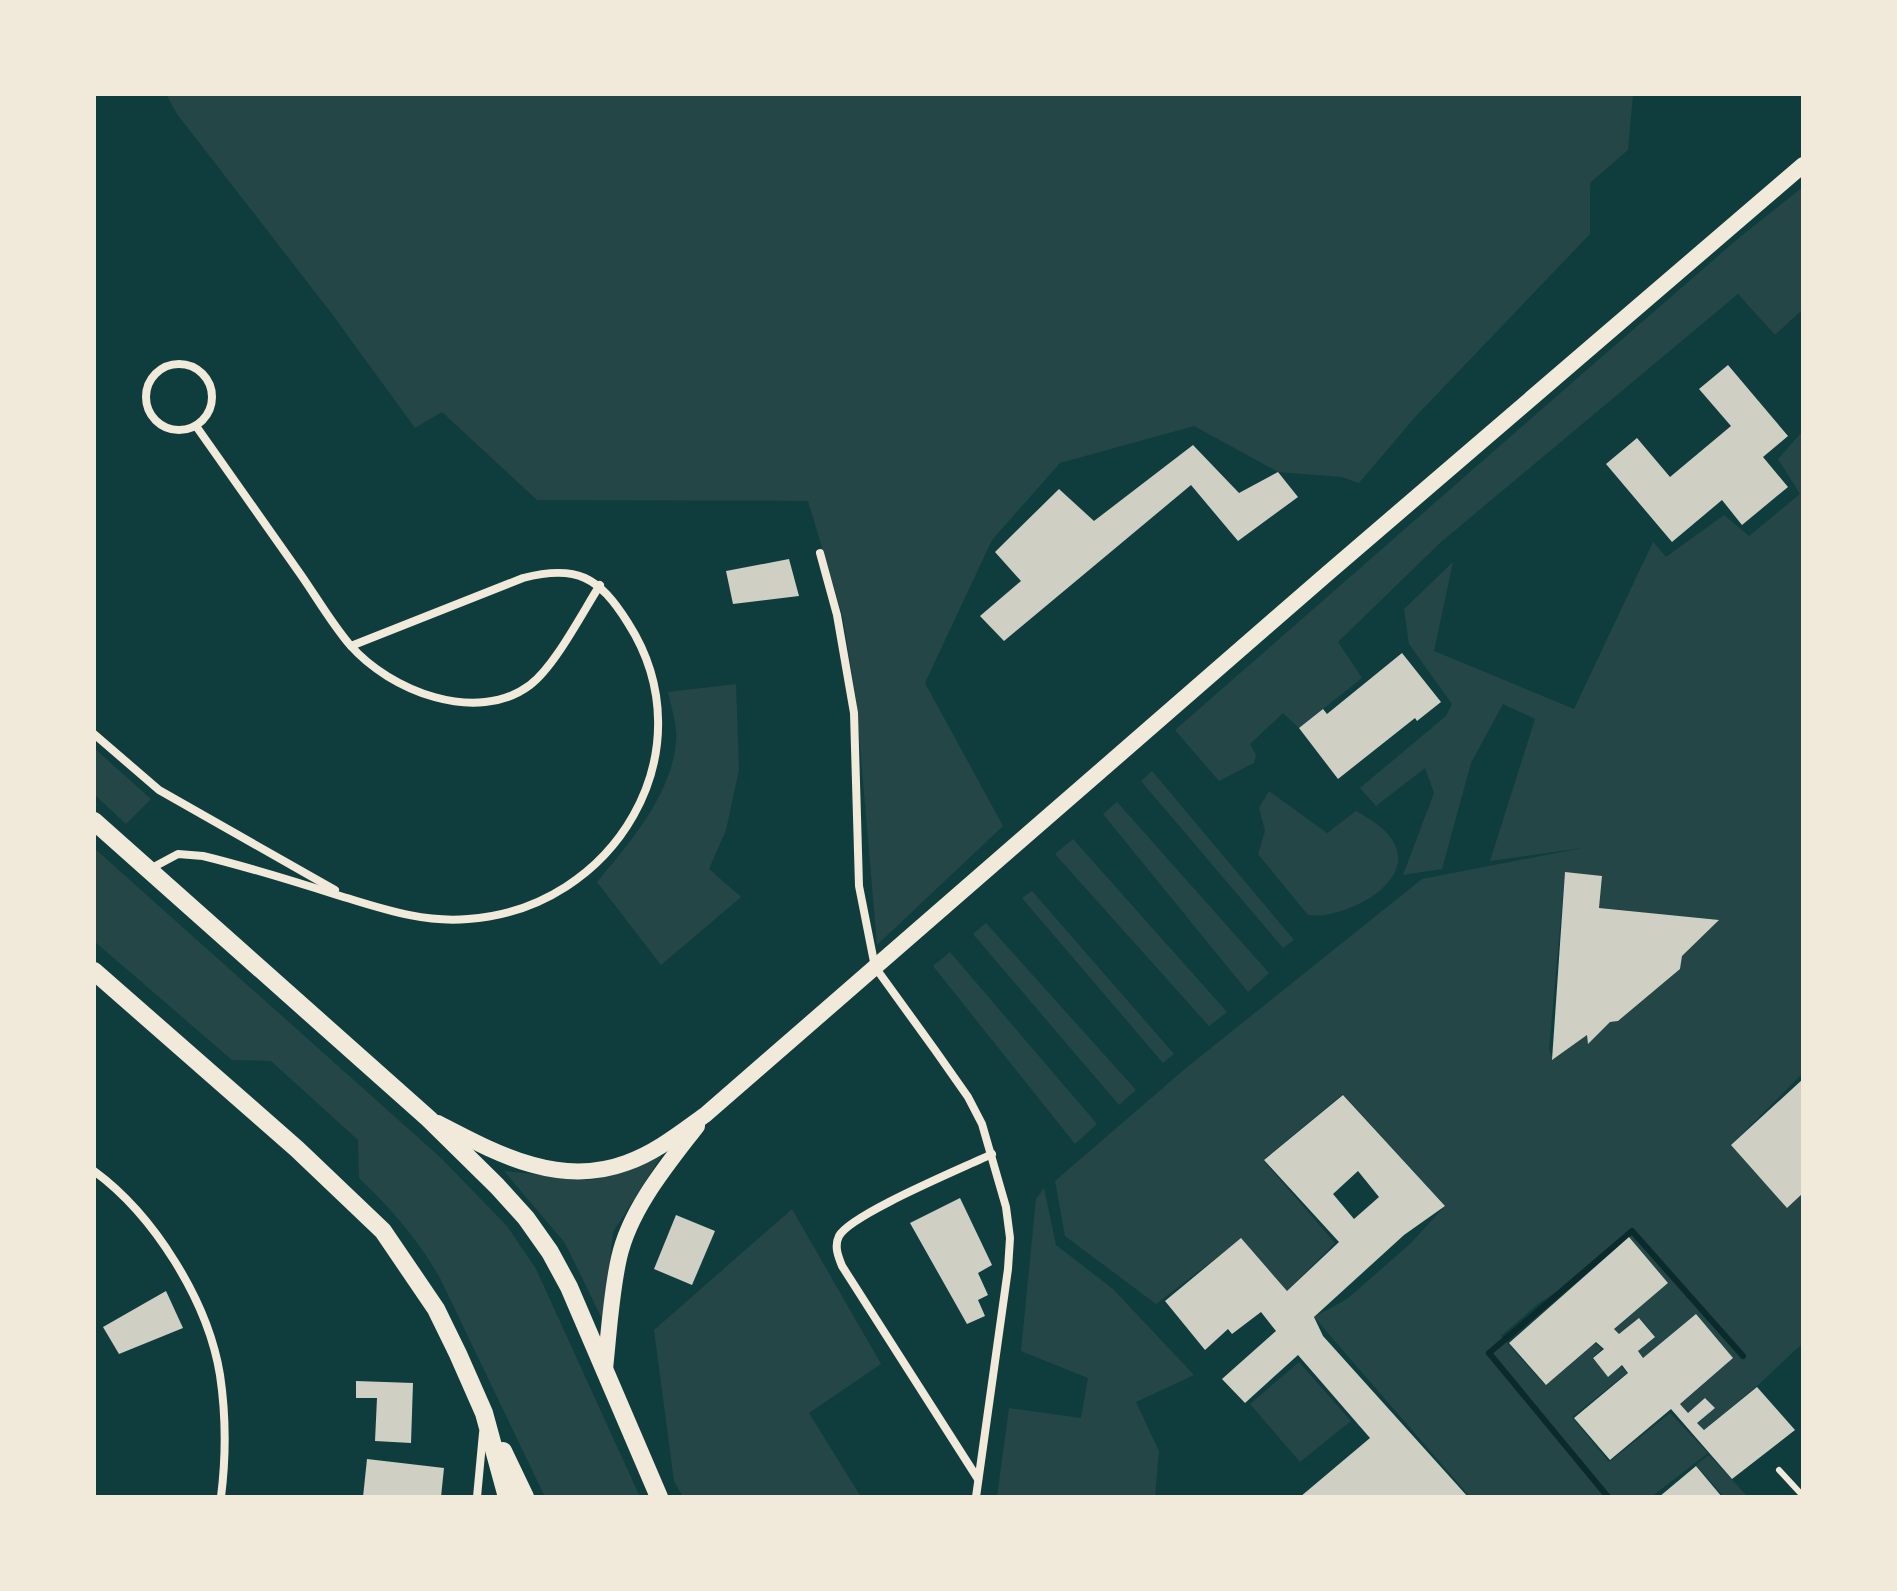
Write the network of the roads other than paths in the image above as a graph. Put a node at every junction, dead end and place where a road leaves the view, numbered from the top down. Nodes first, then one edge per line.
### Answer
1 (1803, 165) edge
2 (196, 426) junction
3 (820, 553) dead end
4 (600, 585) junction
5 (351, 646) junction
6 (94, 734) edge
7 (94, 821) edge
8 (149, 870) junction
9 (350, 899) junction
10 (875, 967) junction
11 (94, 971) edge
12 (705, 1115) junction
13 (429, 1119) junction
14 (992, 1154) junction
15 (94, 1171) edge
16 (605, 1369) junction
17 (484, 1413) junction
18 (1779, 1470) dead end
19 (978, 1479) junction
20 (1803, 1496) edge
21 (221, 1497) edge
22 (477, 1497) edge
23 (507, 1497) edge
24 (525, 1497) edge
25 (659, 1497) edge
26 (976, 1497) edge

1 - 10 main road
2 - 2 street
2 - 5 street
3 - 10 street
4 - 5 street
4 - 5 street
4 - 9 street
6 - 9 street
7 - 8 main road
8 - 9 street
8 - 13 main road
10 - 12 main road
10 - 14 street
11 - 17 main road
12 - 13 main road
12 - 16 main road
13 - 16 main road
14 - 19 street
14 - 19 street
15 - 21 street
16 - 25 main road
17 - 22 street
17 - 23 main road
17 - 24 main road
18 - 20 lane
19 - 26 street

